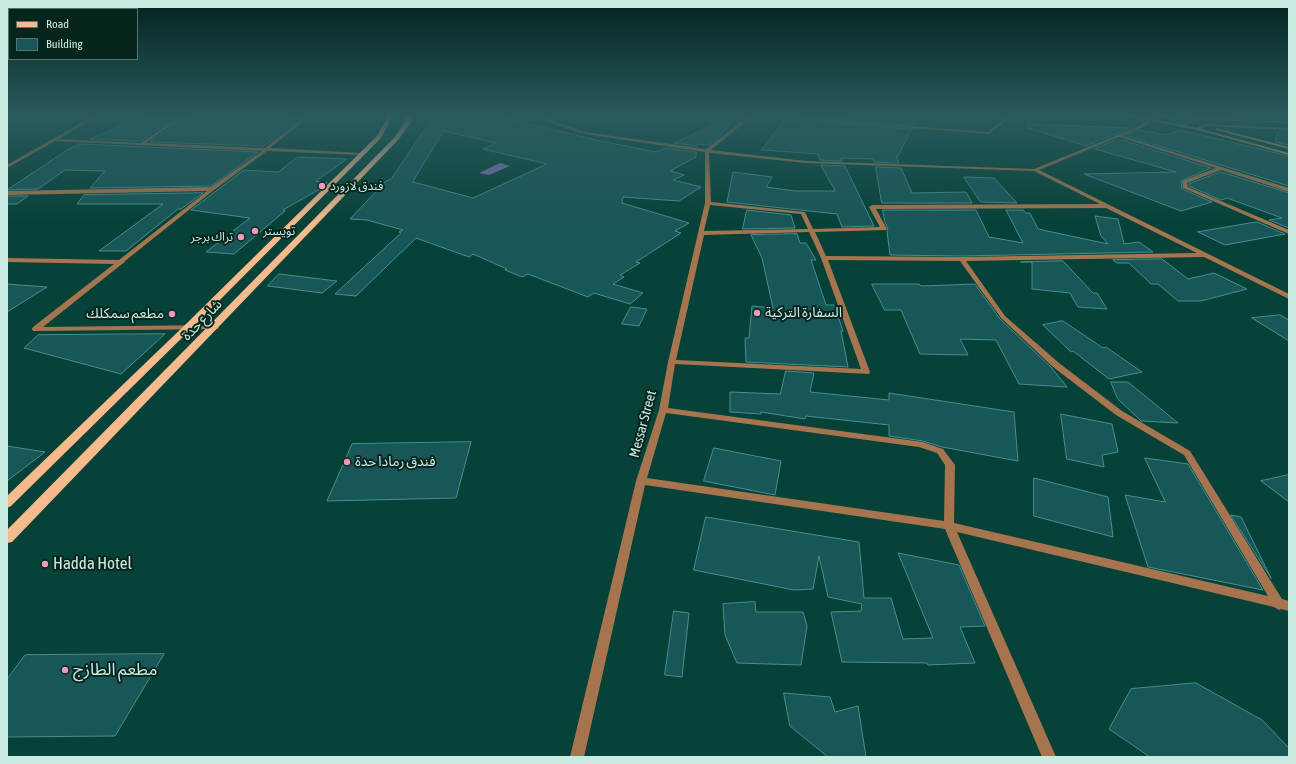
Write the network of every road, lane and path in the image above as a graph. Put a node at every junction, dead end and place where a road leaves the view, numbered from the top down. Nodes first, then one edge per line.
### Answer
1 (707, 151) edge
2 (34, 152) edge
3 (265, 152) edge
4 (306, 152) edge
5 (364, 152) edge
6 (384, 152) edge
7 (713, 152) edge
8 (1080, 152) edge
9 (1169, 152) edge
10 (362, 154) junction
11 (7, 167) edge
12 (1221, 168) junction
13 (1035, 170) junction
14 (212, 189) junction
15 (1289, 190) edge
16 (7, 193) edge
17 (708, 203) junction
18 (1108, 206) junction
19 (811, 230) junction
20 (1289, 232) edge
21 (702, 233) junction
22 (1208, 255) junction
23 (824, 258) junction
24 (962, 259) junction
25 (7, 260) edge
26 (122, 262) junction
27 (1289, 297) edge
28 (189, 326) junction
29 (215, 327) junction
30 (672, 362) junction
31 (662, 410) junction
32 (641, 481) junction
33 (7, 503) edge
34 (949, 526) junction
35 (7, 538) edge
36 (1284, 606) edge
37 (577, 757) edge
38 (1049, 757) edge

1 - 17 street, Messar Street
2 - 11 street
3 - 14 street
4 - 10 street
5 - 10 main road, شارع حدة
6 - 29 main road, شارع حدة
7 - 13 street
8 - 13 street
9 - 12 street
10 - 28 main road, شارع حدة
12 - 15 street
12 - 20 street
13 - 18 street
14 - 16 street
14 - 26 street
17 - 19 street
17 - 21 street, Messar Street
18 - 19 street
18 - 22 street
19 - 21 street
19 - 23 street
21 - 30 street, Messar Street
22 - 24 street
22 - 27 street
23 - 24 street
23 - 30 street
24 - 36 street
25 - 26 street
26 - 28 street
28 - 29 street
28 - 33 main road, شارع حدة
29 - 35 main road, شارع حدة
30 - 31 street, Messar Street
31 - 32 street, Messar Street
31 - 34 street
32 - 34 street
32 - 37 street, Messar Street
34 - 36 street
34 - 38 street

